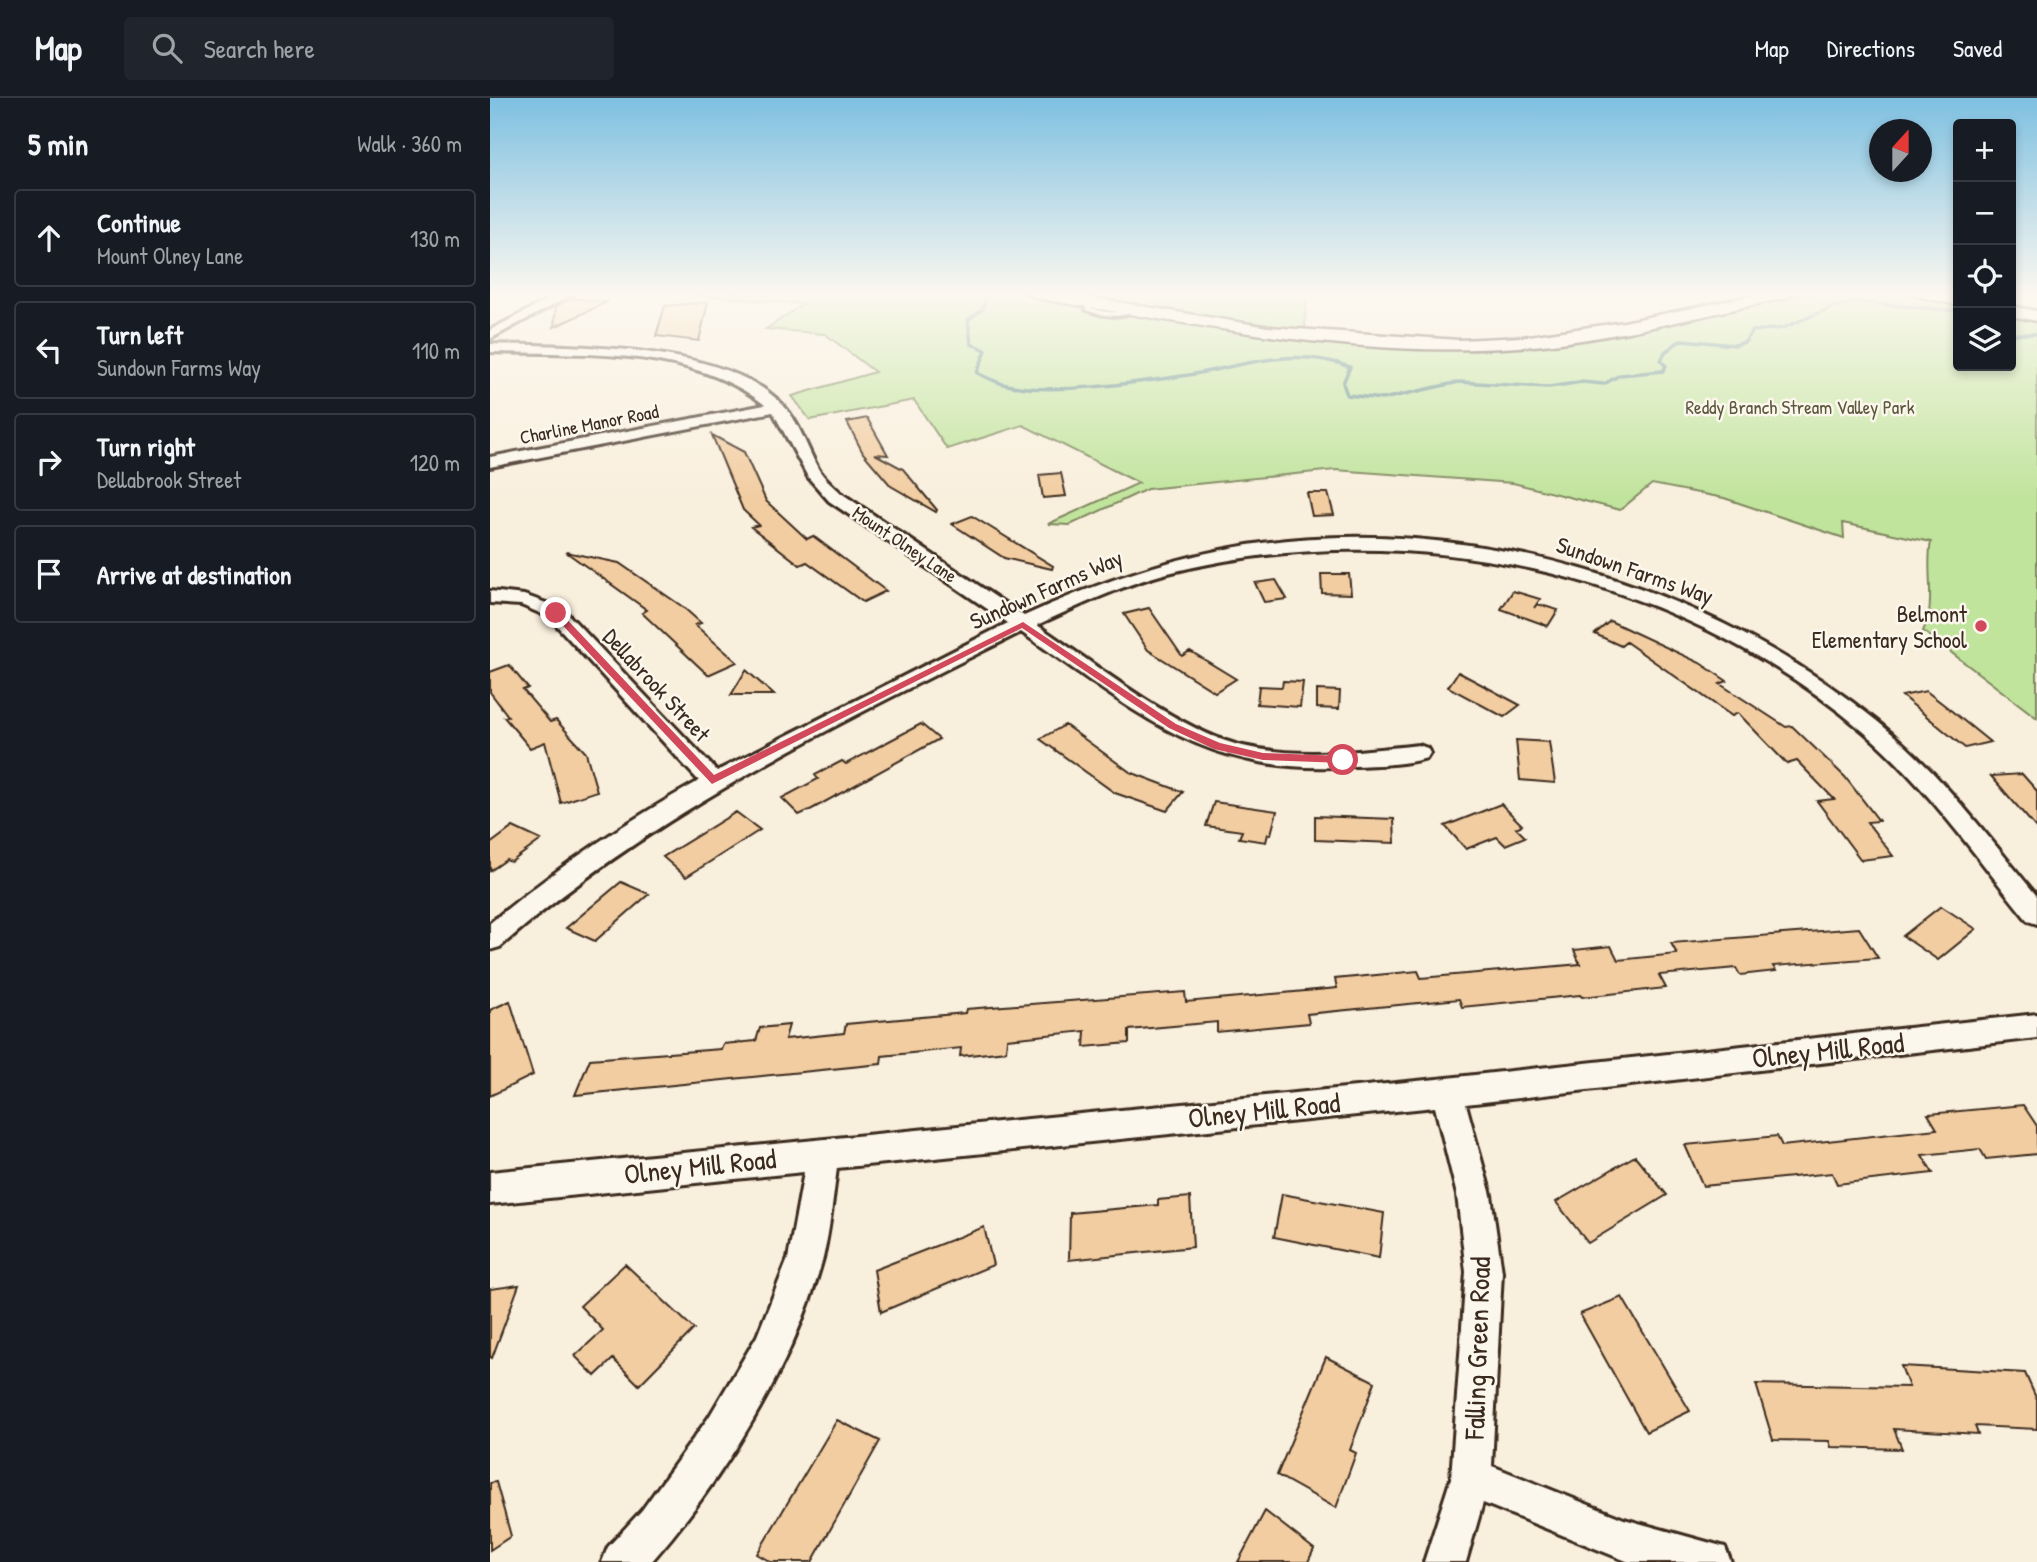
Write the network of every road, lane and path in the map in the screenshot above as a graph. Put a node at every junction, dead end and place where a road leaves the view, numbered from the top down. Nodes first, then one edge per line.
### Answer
1 (671, 361) edge
2 (777, 407) junction
3 (490, 462) edge
4 (490, 597) edge
5 (1023, 625) junction
6 (1419, 753) dead end
7 (712, 780) junction
8 (2037, 914) edge
9 (490, 939) edge
10 (2037, 1027) edge
11 (1447, 1092) junction
12 (823, 1154) junction
13 (490, 1188) edge
14 (1472, 1478) junction
15 (623, 1562) edge
16 (1445, 1562) edge
17 (1710, 1562) edge

1 - 2 street, Mount Olney Lane
2 - 3 street, Charline Manor Road
2 - 5 street, Mount Olney Lane
4 - 7 street, Dellabrook Street
5 - 6 street, Mount Olney Lane
5 - 7 street, Sundown Farms Way
5 - 8 street, Sundown Farms Way
7 - 9 street, Sundown Farms Way
10 - 11 street, Olney Mill Road
11 - 12 street, Olney Mill Road
11 - 14 street, Falling Green Road
12 - 13 street, Olney Mill Road
12 - 15 street
14 - 16 street, Falling Green Road
14 - 17 street

